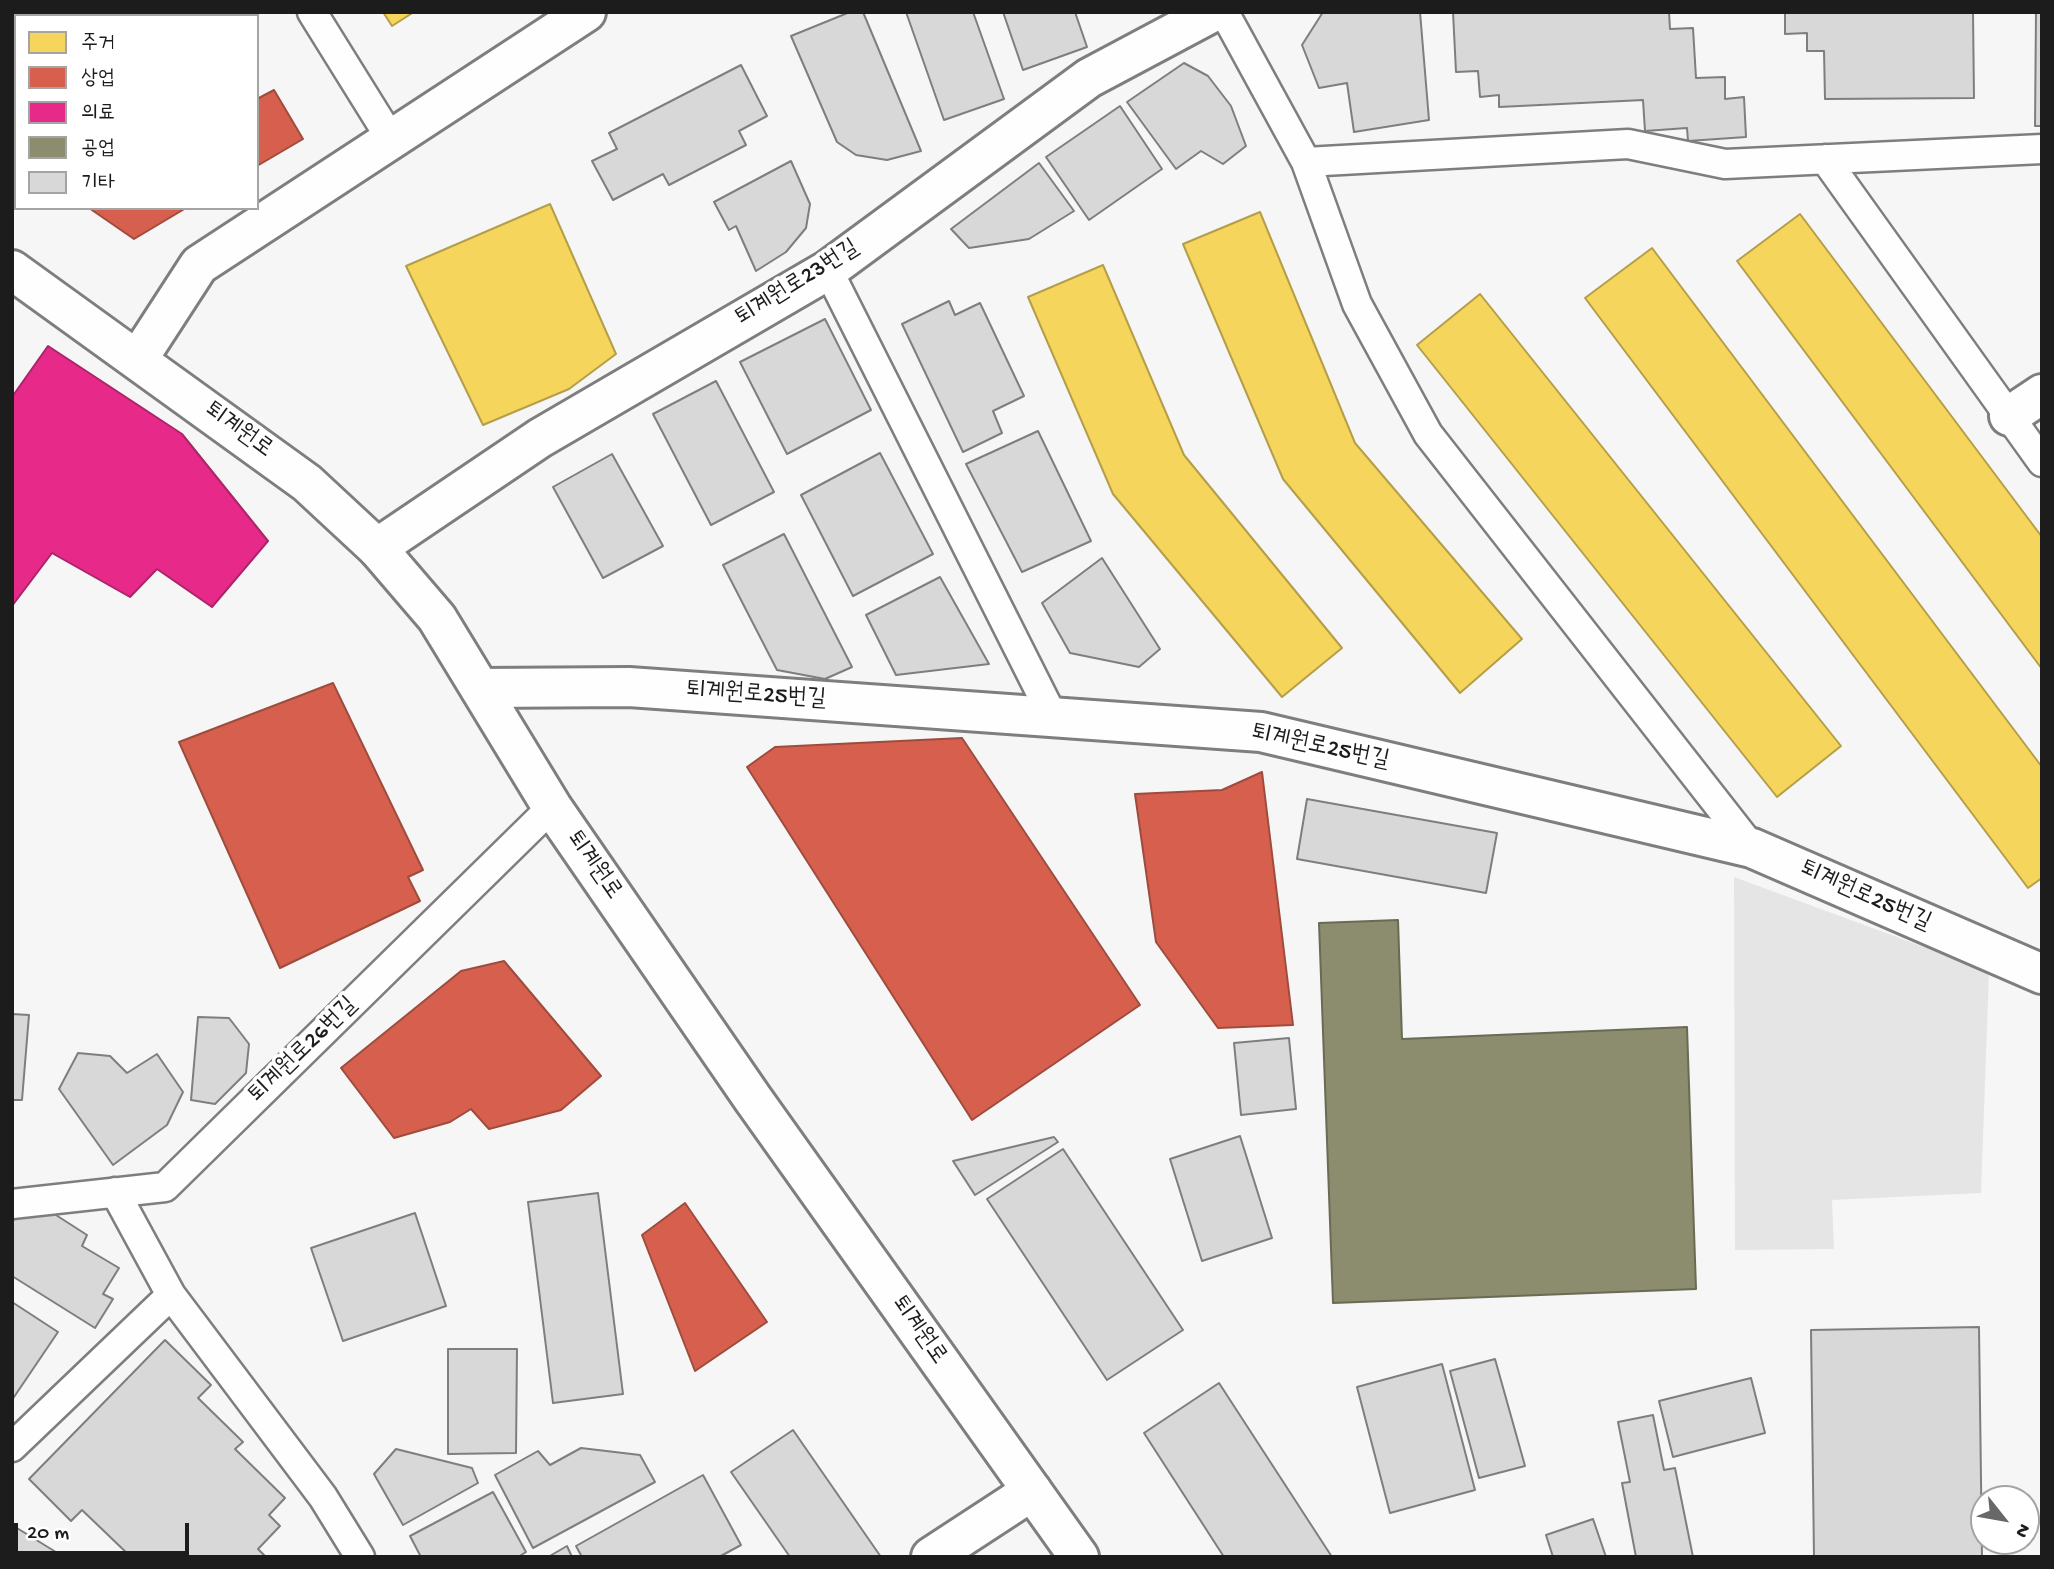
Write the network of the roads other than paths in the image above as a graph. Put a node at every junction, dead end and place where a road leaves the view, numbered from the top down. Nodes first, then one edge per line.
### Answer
1 (312, 12) edge
2 (586, 12) edge
3 (1213, 12) edge
4 (1224, 12) edge
5 (391, 139) junction
6 (2042, 149) edge
7 (1825, 159) junction
8 (1306, 162) junction
9 (12, 270) edge
10 (828, 270) junction
11 (138, 359) junction
12 (2042, 394) edge
13 (2009, 416) junction
14 (2042, 462) edge
15 (377, 548) junction
16 (480, 688) junction
17 (1054, 718) junction
18 (552, 807) junction
19 (1752, 848) junction
20 (2042, 974) edge
21 (115, 1192) junction
22 (12, 1204) edge
23 (170, 1295) junction
24 (12, 1447) edge
25 (1032, 1491) junction
26 (360, 1557) edge
27 (931, 1557) edge
28 (1079, 1557) edge

1 - 5 lane
2 - 5 street
3 - 10 street, 퇴계원로23번길
4 - 8 lane
5 - 11 street
6 - 7 lane
7 - 8 lane
7 - 13 lane
8 - 19 lane
9 - 11 street, 퇴계원로
10 - 15 street, 퇴계원로23번길
10 - 17 lane
11 - 15 street, 퇴계원로
12 - 13 street
13 - 14 lane
15 - 16 street, 퇴계원로
16 - 17 street, 퇴계원로25번길
16 - 18 street, 퇴계원로
17 - 19 street, 퇴계원로25번길
18 - 21 lane, 퇴계원로26번길
18 - 25 street, 퇴계원로
19 - 20 street, 퇴계원로25번길
21 - 22 lane, 퇴계원로26번길
21 - 23 lane
23 - 24 lane
23 - 26 lane
25 - 27 street
25 - 28 street, 퇴계원로

